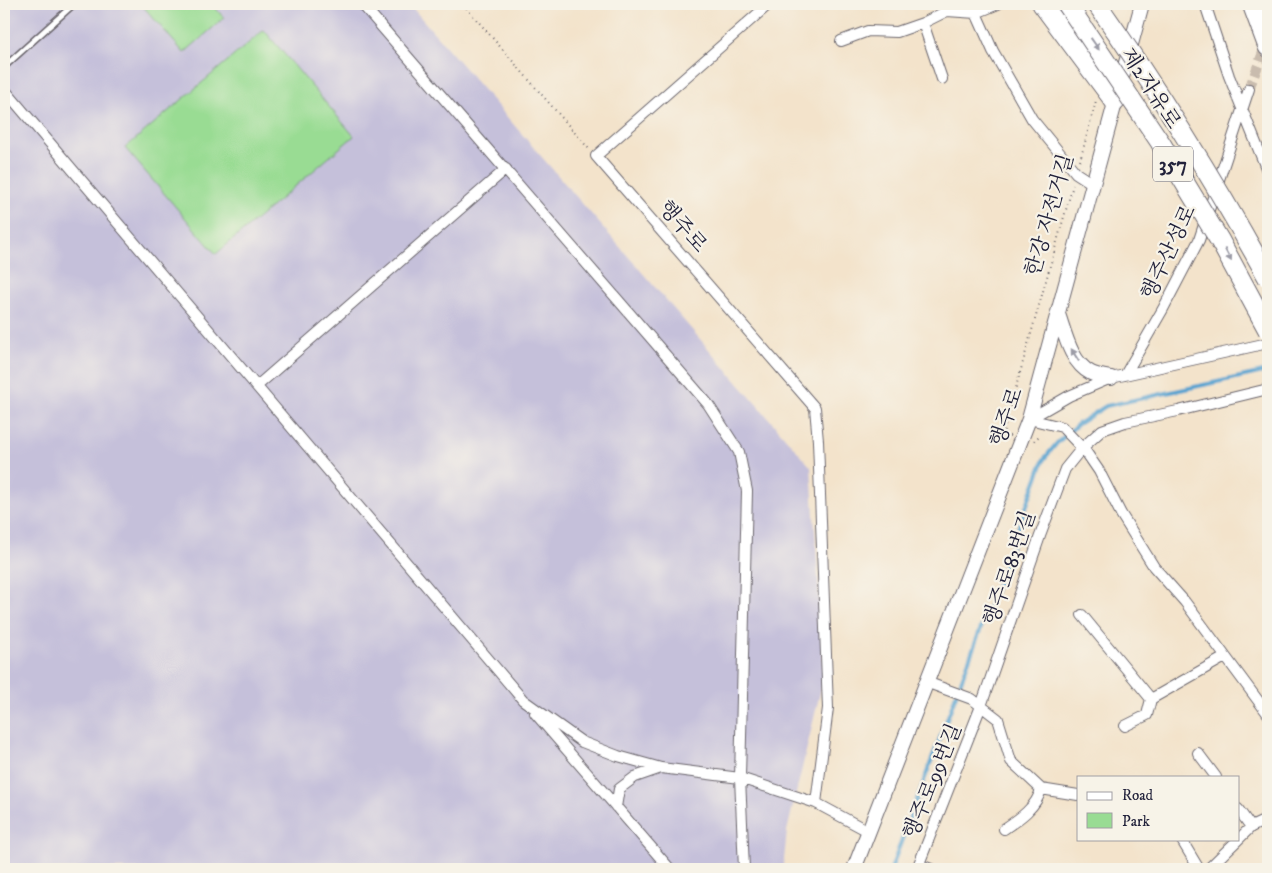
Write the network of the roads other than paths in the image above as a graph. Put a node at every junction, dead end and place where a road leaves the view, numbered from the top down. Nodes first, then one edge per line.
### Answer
1 (74, 4) edge
2 (362, 4) edge
3 (769, 4) edge
4 (998, 4) edge
5 (1042, 4) edge
6 (1067, 4) edge
7 (1097, 4) edge
8 (1142, 4) edge
9 (1205, 4) edge
10 (1252, 4) edge
11 (976, 14) junction
12 (923, 23) junction
13 (842, 41) dead end
14 (1268, 47) edge
15 (4, 67) edge
16 (942, 78) dead end
17 (4, 89) edge
18 (1249, 89) tunnel mouth
19 (1115, 102) junction
20 (1242, 110) junction
21 (506, 169) junction
22 (1268, 173) edge
23 (1093, 184) junction
24 (1268, 278) edge
25 (1058, 314) junction
26 (1268, 330) edge
27 (1268, 343) edge
28 (1125, 375) junction
29 (1111, 378) junction
30 (257, 386) junction
31 (1268, 389) edge
32 (1029, 419) junction
33 (1082, 448) junction
34 (1082, 615) dead end
35 (1225, 657) junction
36 (926, 682) junction
37 (1151, 699) junction
38 (523, 700) junction
39 (981, 706) junction
40 (1268, 714) edge
41 (1125, 726) dead end
42 (1198, 753) dead end
43 (661, 768) junction
44 (1215, 776) edge
45 (740, 778) junction
46 (1041, 789) junction
47 (1077, 795) edge
48 (816, 803) junction
49 (616, 807) junction
50 (1240, 812) edge
51 (1268, 818) edge
52 (1251, 827) junction
53 (1004, 830) dead end
54 (868, 831) junction
55 (1240, 838) edge
56 (1182, 840) edge
57 (1238, 840) edge
58 (918, 867) edge
59 (670, 869) edge
60 (744, 869) edge
61 (854, 869) edge
62 (931, 869) edge
63 (1199, 869) edge
64 (1208, 869) edge

1 - 15 lane
2 - 21 street
3 - 48 street, 행주로
4 - 11 street
5 - 19 highway
6 -> 26 highway, 제2자유로 / 357, bridge
7 - 24 highway, 제2자유로 / 357, bridge
8 - 19 main road, 행주로
9 - 20 street
10 - 14 highway
11 - 12 street
11 - 23 street
12 - 13 street
12 - 16 street
17 - 30 street
18 - 20 street, 행주산성로
19 - 23 main road, 행주로
20 - 22 street
20 - 28 street, 행주산성로
21 - 30 street
21 - 45 street
23 - 25 main road, 행주로
29 -> 25 main road
25 - 32 main road, 행주로
27 - 28 street
28 - 29 street
29 - 32 street
30 - 38 street
31 - 33 street, 행주로83번길
32 - 33 street
32 - 36 main road, 행주로
33 - 35 street
33 - 39 street, 행주로83번길
34 - 37 street
35 - 37 street
35 - 40 street
36 - 39 street, 행주로99번길
36 - 54 main road, 행주로
37 - 41 street
38 - 43 street
38 - 49 street
39 - 46 street, 행주로99번길
39 - 58 street, 행주로99번길
42 - 44 street
43 - 45 street
43 - 49 street
45 - 48 street
45 - 60 street
46 - 47 street
46 - 53 street
48 - 54 street
49 - 59 street
50 - 52 street
51 - 52 street
52 - 55 street
54 - 61 main road, 행주로
56 - 63 street
57 - 64 street
58 - 62 street

